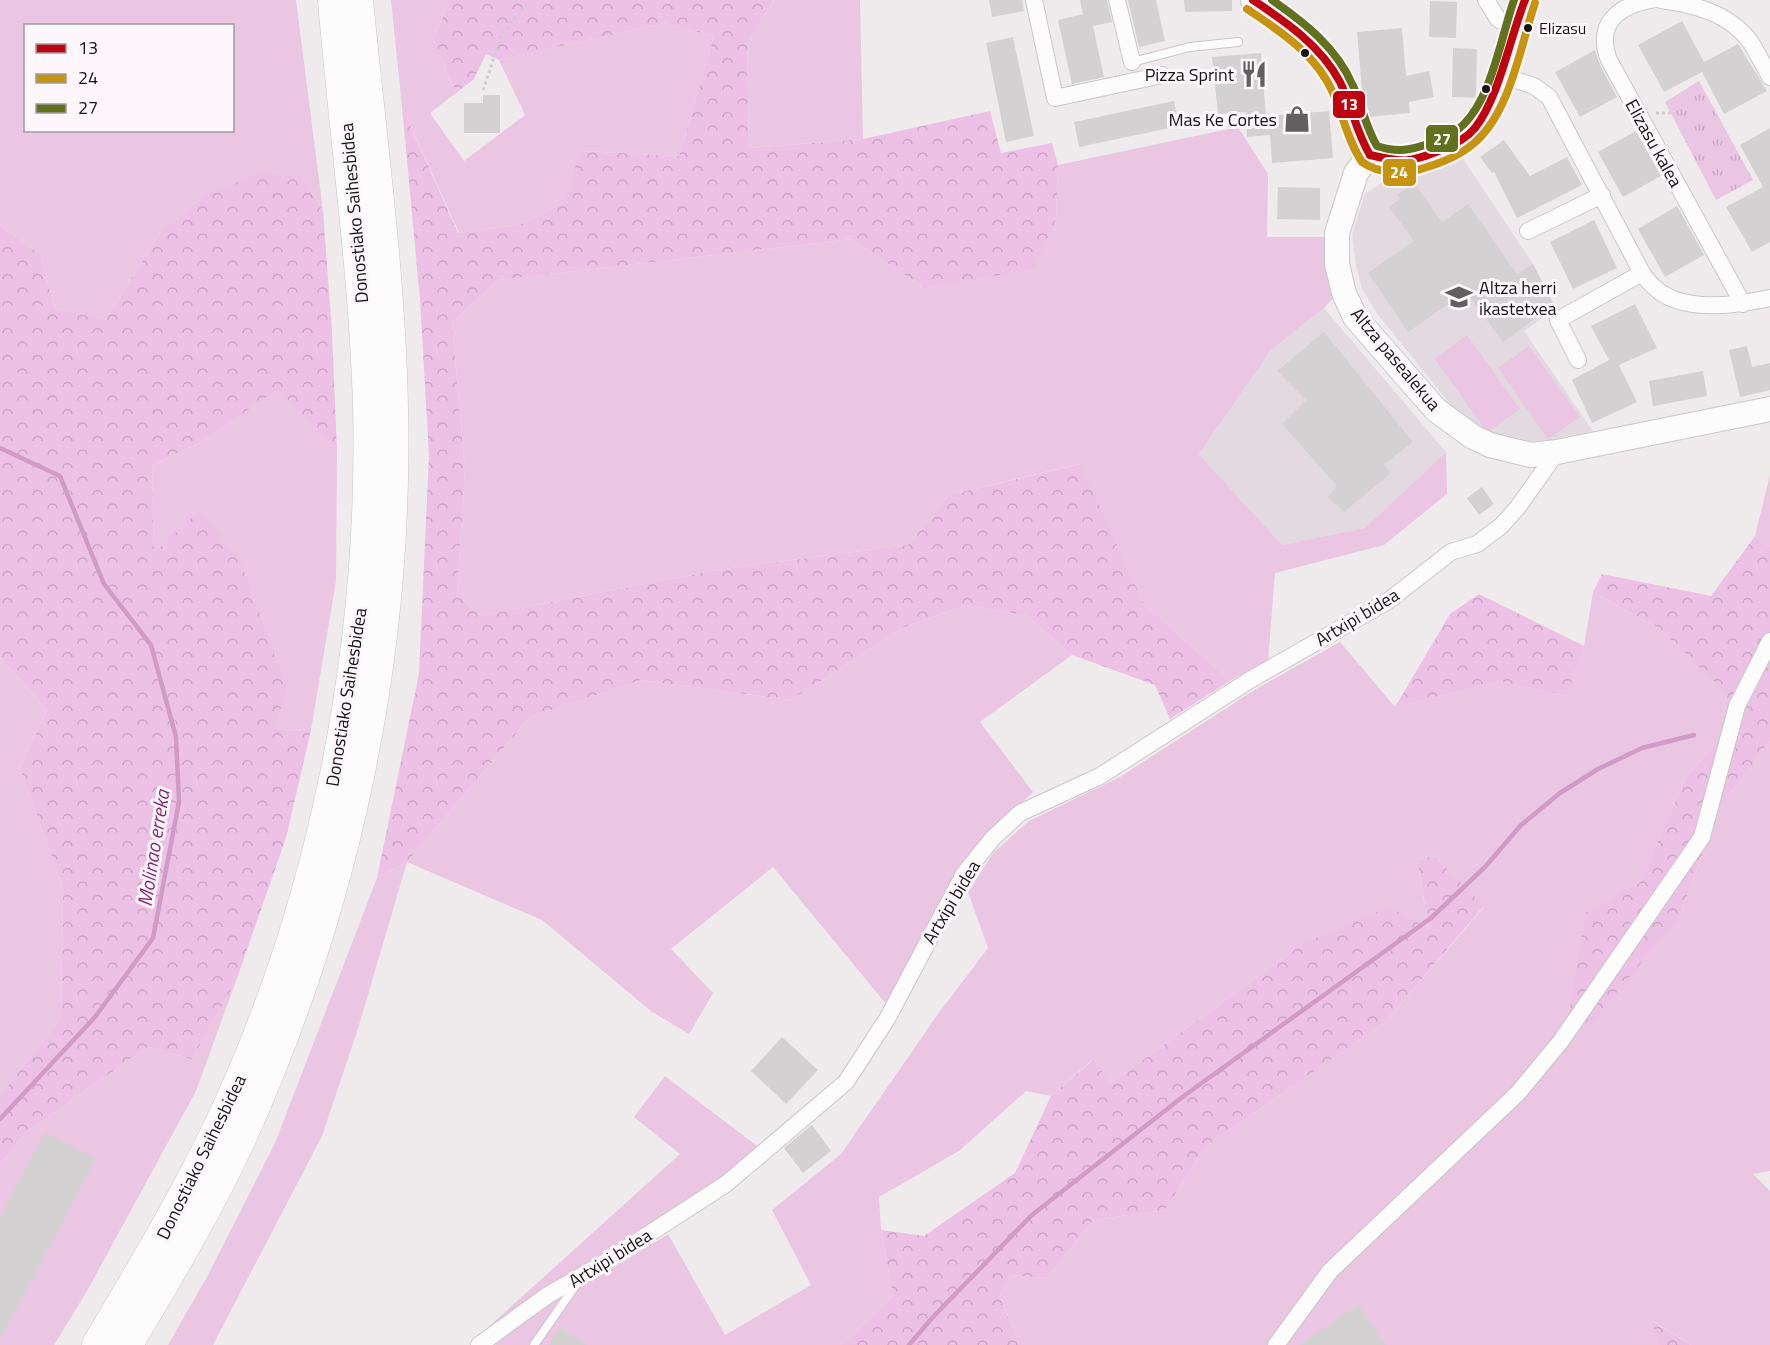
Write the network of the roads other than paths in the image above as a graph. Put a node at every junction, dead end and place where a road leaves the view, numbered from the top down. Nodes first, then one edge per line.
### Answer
1 (334, 0) edge
2 (357, 0) edge
3 (1034, 0) edge
4 (1118, 0) edge
5 (1486, 0) edge
6 (1525, 0) edge
7 (1651, 0) edge
8 (1661, 0) edge
9 (1259, 4) edge
10 (1514, 28) junction
11 (1238, 42) dead end
12 (1132, 62) joint
13 (1162, 75) dead end
14 (1500, 75) junction
15 (1770, 77) edge
16 (1370, 155) junction
17 (1602, 195) junction
18 (1528, 231) dead end
19 (1642, 273) junction
20 (1770, 298) edge
21 (1743, 303) junction
22 (1578, 360) dead end
23 (1770, 409) edge
24 (1557, 452) junction
25 (1770, 641) edge
26 (581, 1277) junction
27 (98, 1345) edge
28 (126, 1345) edge
29 (479, 1345) edge
30 (534, 1345) edge
31 (1276, 1345) edge

1 - 27 highway, Donostiako Saihesbidea
2 - 28 highway, Donostiako Saihesbidea
3 - 13 street
4 - 12 street
5 - 10 street
6 - 10 street
7 - 21 street, Elizasu kalea
8 - 15 street
9 - 16 street
10 - 14 street
11 - 12 lane
14 - 16 street
14 - 17 street
16 - 24 street, Altza pasealekua
17 - 18 street
17 - 19 street
19 - 21 street
19 - 22 street
20 - 21 street
23 - 24 street, Altza pasealekua
24 - 26 street, Artxipi bidea
25 - 31 street
26 - 29 street, Artxipi bidea
26 - 30 lane

